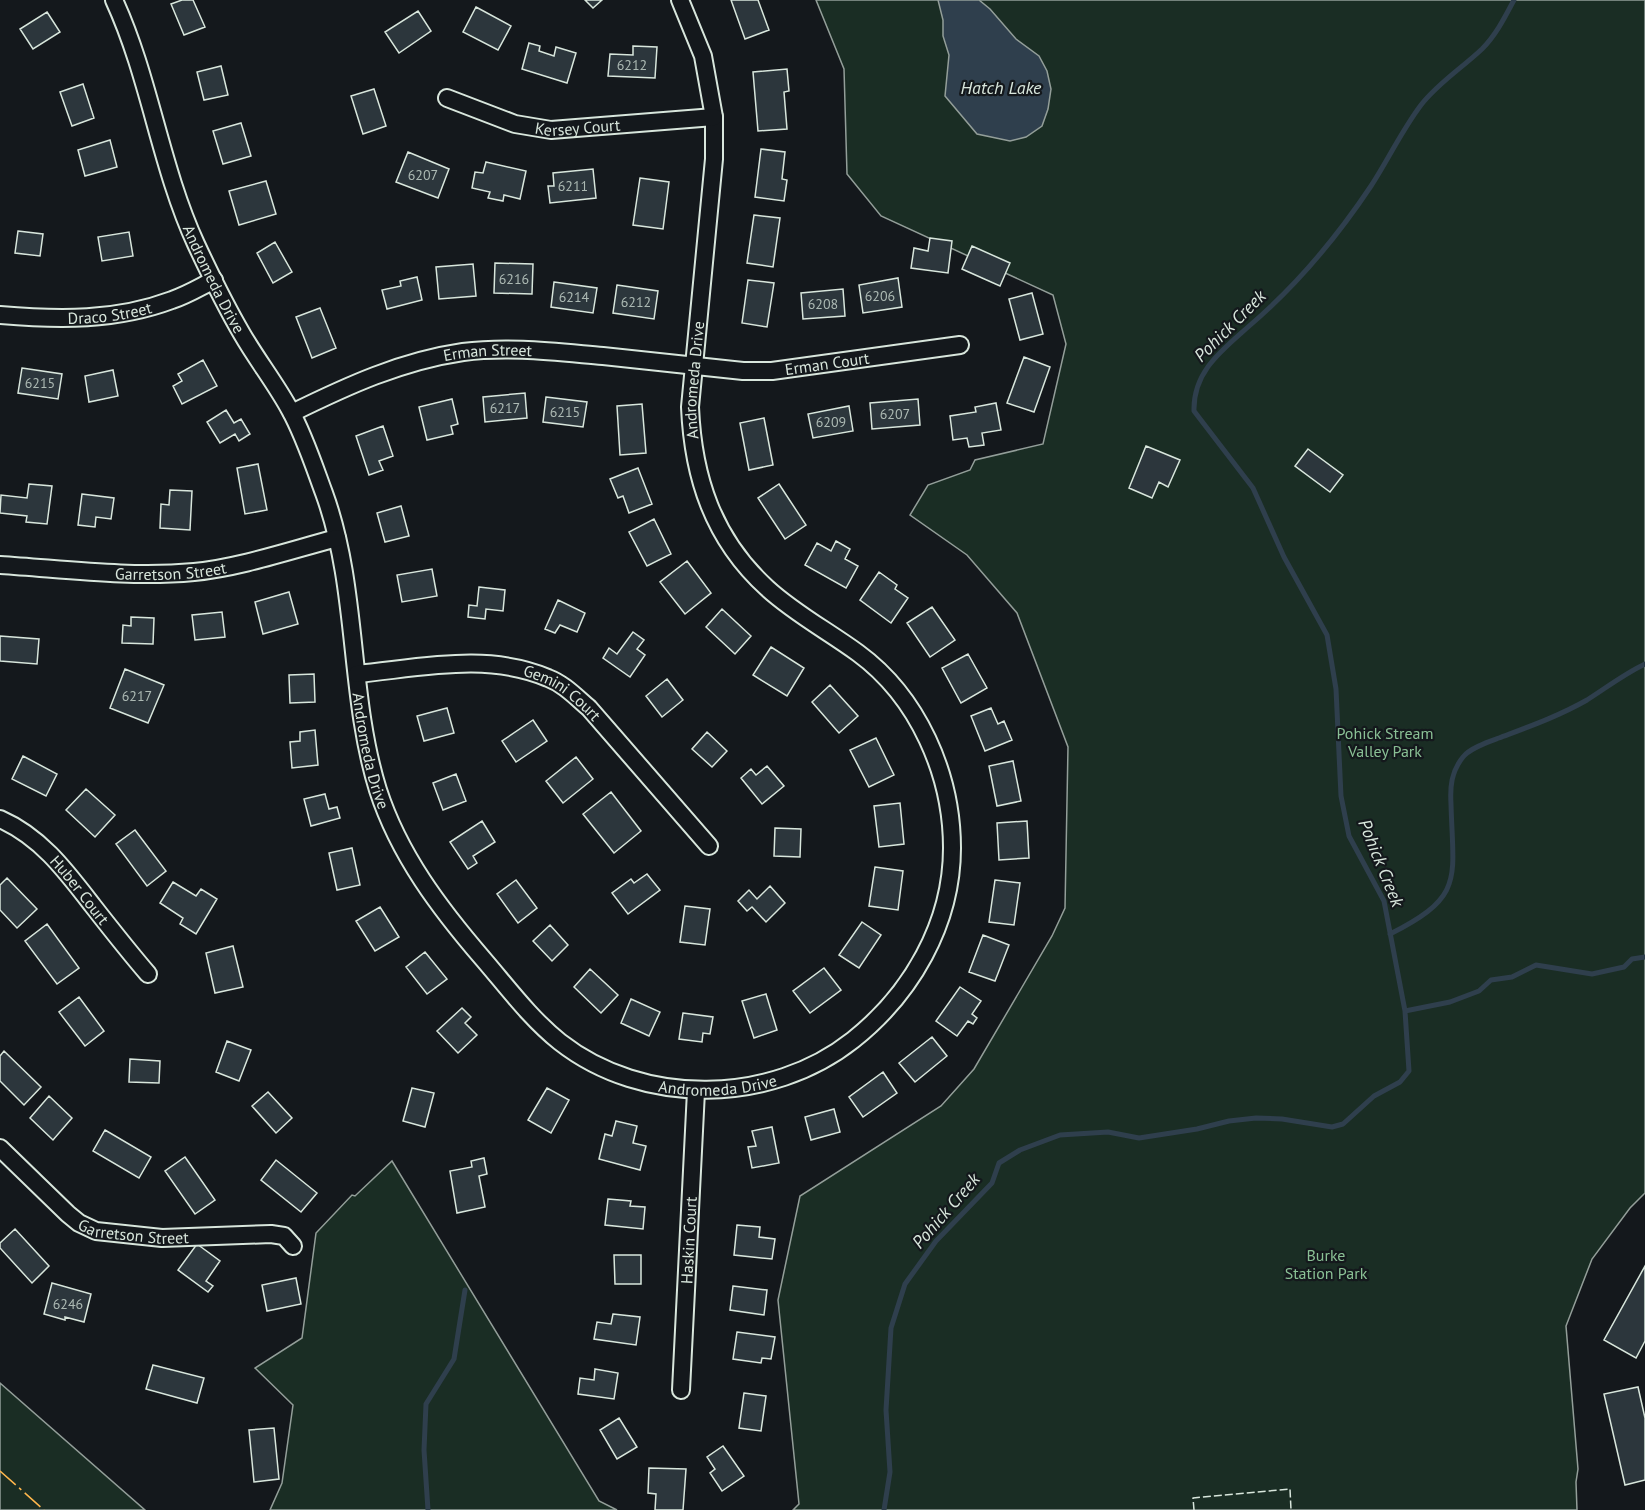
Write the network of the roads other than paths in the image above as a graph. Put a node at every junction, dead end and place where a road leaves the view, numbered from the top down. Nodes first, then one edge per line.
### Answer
1 (114, 0) edge
2 (680, 0) edge
3 (447, 98) dead end
4 (714, 117) junction
5 (214, 280) junction
6 (0, 315) edge
7 (960, 345) dead end
8 (694, 366) junction
9 (292, 413) junction
10 (338, 538) junction
11 (0, 565) edge
12 (357, 674) junction
13 (0, 819) edge
14 (709, 846) dead end
15 (148, 974) dead end
16 (696, 1091) junction
17 (0, 1148) edge
18 (293, 1245) dead end
19 (681, 1390) dead end

1 - 5 street, Andromeda Drive
2 - 4 street, Andromeda Drive
3 - 4 street, Kersey Court
4 - 8 street, Andromeda Drive
5 - 6 street, Draco Street
5 - 9 street, Andromeda Drive
7 - 8 street, Erman Court
8 - 9 street, Erman Street
8 - 16 street, Andromeda Drive
9 - 10 street, Andromeda Drive
10 - 11 street, Garretson Street
10 - 12 street, Andromeda Drive
12 - 14 street, Gemini Court
12 - 16 street, Andromeda Drive
13 - 15 street, Huber Court
16 - 19 street, Haskin Court
17 - 18 street, Garretson Street

